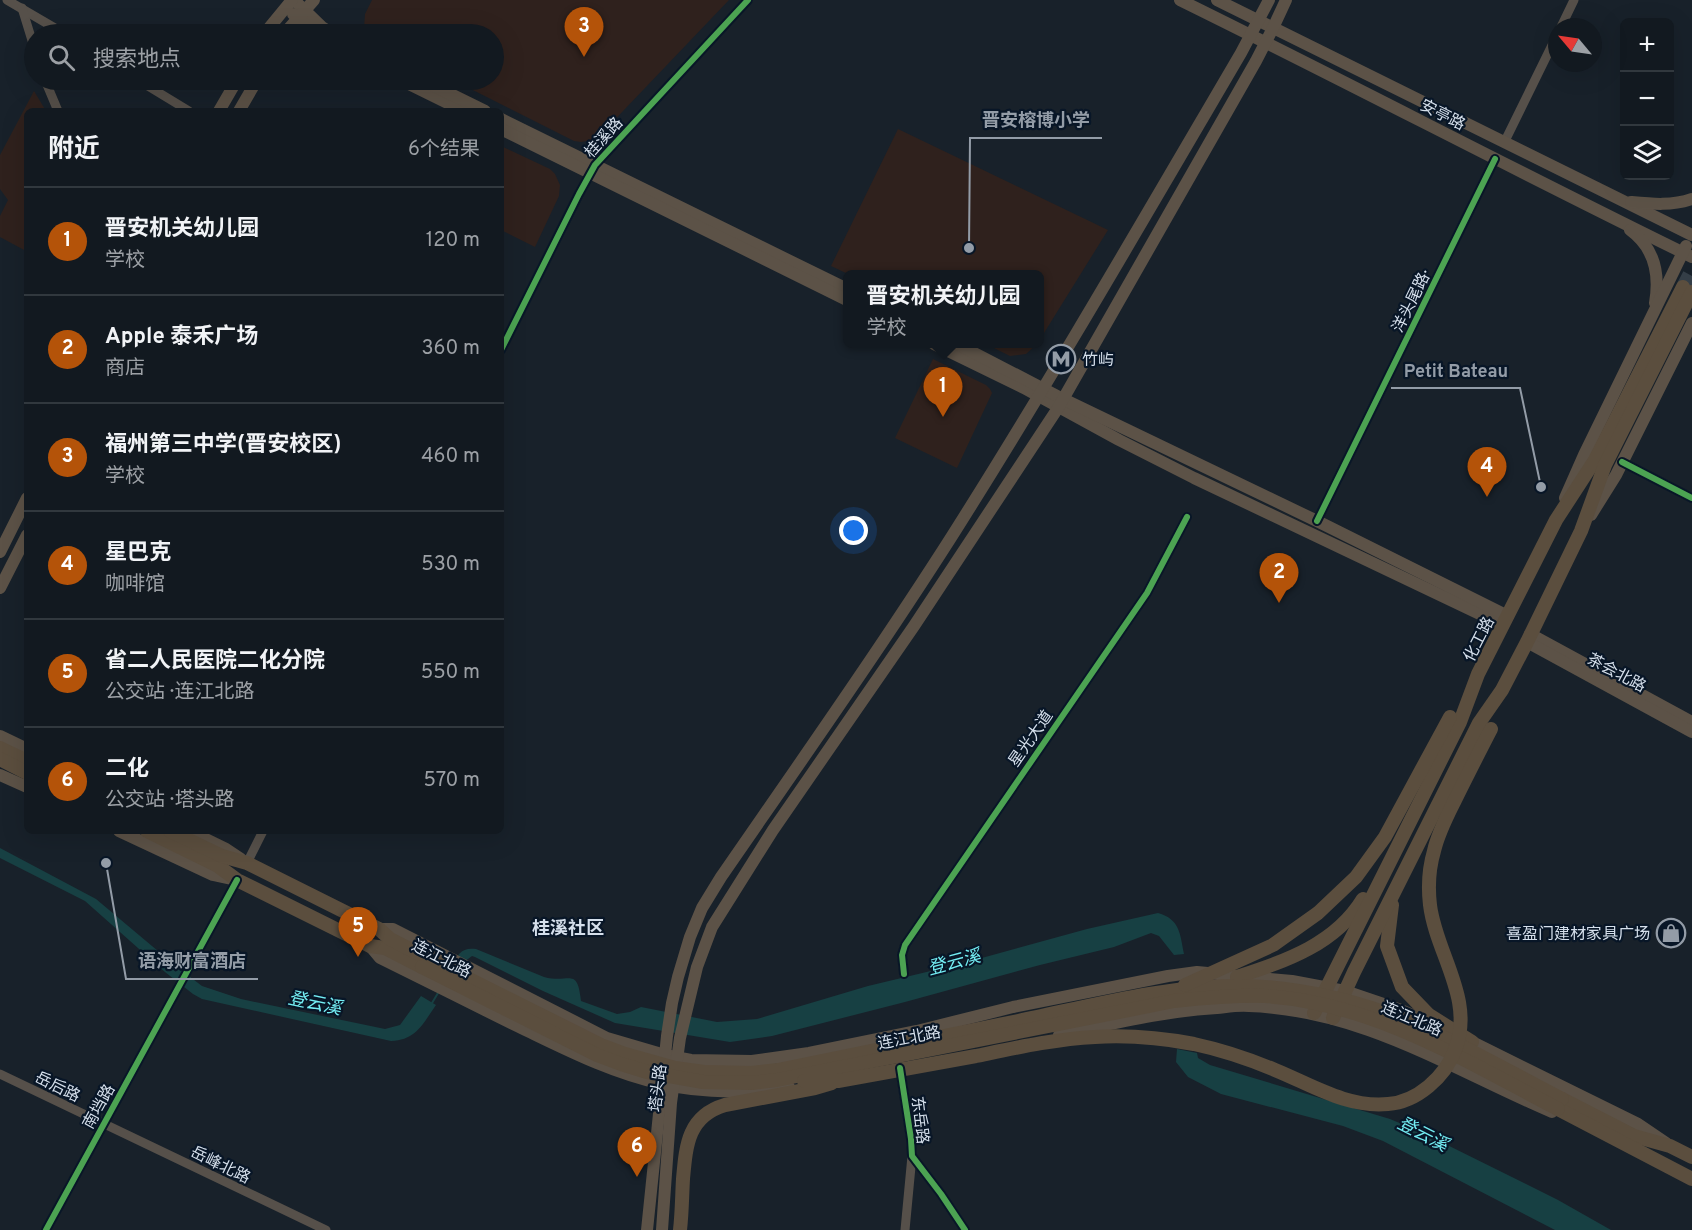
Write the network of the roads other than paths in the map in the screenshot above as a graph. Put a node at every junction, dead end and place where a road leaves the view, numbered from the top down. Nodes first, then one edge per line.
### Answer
1 (7, 0) edge
2 (314, 0) edge
3 (748, 0) edge
4 (1179, 0) edge
5 (1217, 0) edge
6 (1269, 0) edge
7 (1286, 0) edge
8 (1574, 0) edge
9 (290, 2) edge
10 (22, 8) junction
11 (300, 14) junction
12 (1565, 18) edge
13 (1259, 21) junction
14 (27, 24) edge
15 (48, 24) edge
16 (272, 24) edge
17 (292, 24) edge
18 (308, 24) edge
19 (317, 24) edge
20 (1273, 28) junction
21 (1251, 35) junction
22 (1266, 42) junction
23 (1548, 53) edge
24 (49, 90) edge
25 (154, 90) edge
26 (231, 90) edge
27 (251, 90) edge
28 (422, 90) edge
29 (442, 90) edge
30 (57, 108) edge
31 (184, 108) edge
32 (221, 108) edge
33 (241, 108) edge
34 (459, 108) edge
35 (479, 108) edge
36 (504, 121) edge
37 (504, 130) edge
38 (1504, 143) junction
39 (1495, 159) junction
40 (592, 169) junction
41 (1692, 199) edge
42 (1623, 202) junction
43 (1615, 219) junction
44 (1692, 235) edge
45 (1688, 254) edge
46 (843, 287) edge
47 (1688, 290) edge
48 (843, 298) edge
49 (1652, 316) junction
50 (1692, 323) edge
51 (1692, 331) edge
52 (504, 344) edge
53 (943, 348) edge
54 (964, 348) edge
55 (1680, 348) junction
56 (1041, 392) junction
57 (1060, 403) junction
58 (1622, 462) junction
59 (1692, 498) edge
60 (24, 504) edge
61 (1187, 517) dead end
62 (1556, 520) junction
63 (1317, 521) junction
64 (1581, 531) junction
65 (24, 541) edge
66 (0, 552) edge
67 (0, 588) edge
68 (1506, 621) junction
69 (1528, 638) junction
70 (1478, 674) junction
71 (1502, 690) junction
72 (1692, 722) edge
73 (1692, 732) edge
74 (0, 736) edge
75 (0, 748) edge
76 (24, 748) edge
77 (0, 759) edge
78 (24, 760) edge
79 (24, 771) edge
80 (0, 775) edge
81 (24, 787) edge
82 (125, 834) edge
83 (155, 834) edge
84 (174, 834) edge
85 (195, 834) edge
86 (261, 834) edge
87 (1402, 836) junction
88 (195, 849) junction
89 (247, 862) junction
90 (237, 880) junction
91 (1393, 895) junction
92 (378, 928) junction
93 (370, 946) junction
94 (424, 962) junction
95 (904, 975) dead end
96 (1237, 977) junction
97 (1326, 987) junction
98 (1173, 990) junction
99 (1345, 991) junction
100 (1314, 1013) junction
101 (1333, 1018) junction
102 (1472, 1042) junction
103 (671, 1057) junction
104 (900, 1068) junction
105 (0, 1074) edge
106 (777, 1080) junction
107 (838, 1081) junction
108 (668, 1085) junction
109 (1560, 1104) junction
110 (104, 1124) junction
111 (1617, 1140) junction
112 (1670, 1146) junction
113 (912, 1156) junction
114 (1692, 1157) edge
115 (1692, 1179) edge
116 (46, 1230) edge
117 (326, 1230) edge
118 (647, 1230) edge
119 (662, 1230) edge
120 (680, 1230) edge
121 (905, 1230) edge
122 (965, 1230) edge

1 - 10 street
2 - 11 main road
3 - 40 street, 桂溪路
4 - 21 main road, 安亭路
5 - 13 main road, 安亭路
6 - 13 main road
7 - 20 main road
8 - 12 street
9 - 11 main road
9 - 16 main road
10 - 14 street
10 - 15 street
11 - 17 main road
11 - 18 main road
11 - 19 main road
13 - 20 main road, 安亭路
13 - 21 main road
20 - 22 main road
20 - 38 main road, 安亭路
21 - 22 main road, 安亭路
21 - 56 main road
22 - 39 main road, 安亭路
22 - 57 main road
23 - 38 street
24 - 30 street
25 - 31 street
26 - 32 main road
27 - 33 main road
28 - 34 main road
29 - 35 main road
36 - 40 main road
37 - 40 main road
38 - 42 main road, 安亭路
39 - 43 main road, 安亭路
39 - 63 street, 洋头尾路·
40 - 46 main road
40 - 48 main road
40 - 52 street, 桂溪路
41 - 42 main road
42 - 44 main road, 安亭路
43 - 45 main road, 安亭路
43 - 49 main road
44 - 45 main road
45 - 49 main road
47 - 62 highway, 化工路
47 - 64 highway, 化工路
49 - 62 main road
50 - 55 main road
51 - 55 main road
53 - 56 main road
54 - 56 main road
55 - 58 main road
56 - 57 main road
56 - 103 main road
57 - 63 main road
57 - 68 main road
57 - 103 main road
58 - 59 street
58 - 64 main road
60 - 66 main road
61 - 95 street, 星光大道
62 - 68 highway, 化工路
63 - 68 main road
64 - 69 highway, 化工路
65 - 67 main road
68 - 70 highway, 化工路
69 - 71 highway, 化工路
69 - 72 main road, 茶会北路
69 - 73 main road, 茶会北路
70 - 87 highway, 化工路
70 - 98 highway, bridge
71 - 91 highway, 化工路
71 - 107 highway, bridge
74 - 76 main road
75 - 78 highway
77 - 79 highway
80 - 81 main road
82 - 90 main road
83 - 88 highway, 连江北路
84 - 88 highway, 连江北路
85 - 89 main road
86 - 89 street
87 - 96 highway
87 - 97 highway, 化工路
88 - 89 highway, 连江北路
88 - 90 highway, 连江北路
89 - 92 highway, 连江北路
90 - 93 highway, 连江北路
90 - 110 street, 南垱路
91 - 99 highway, 化工路
91 - 102 highway
92 - 94 highway, 连江北路
92 - 103 main road
93 - 94 highway, 连江北路
93 - 108 main road
94 - 98 highway, 连江北路, bridge
94 - 106 highway, 连江北路, bridge
96 - 97 main road
96 - 103 main road
97 - 99 main road
97 - 100 highway, 化工路
98 - 109 highway, 连江北路, bridge
99 - 101 highway, 化工路
99 - 102 main road
100 - 101 main road
100 - 104 main road
101 - 111 main road
102 - 112 main road
103 - 108 main road
104 - 108 main road
104 - 113 street, 东岳路
105 - 110 street, 岳后路
106 - 107 highway, bridge
106 - 109 highway, 连江北路, bridge
107 - 120 highway, bridge
108 - 118 main road, 塔头路
108 - 119 main road, 塔头路
109 - 111 highway, 连江北路
109 - 112 highway, 连江北路
110 - 116 street, 南垱路
110 - 117 street, 岳峰北路
111 - 115 highway, 连江北路
112 - 114 highway, 连江北路
113 - 121 street
113 - 122 street, 东岳路

